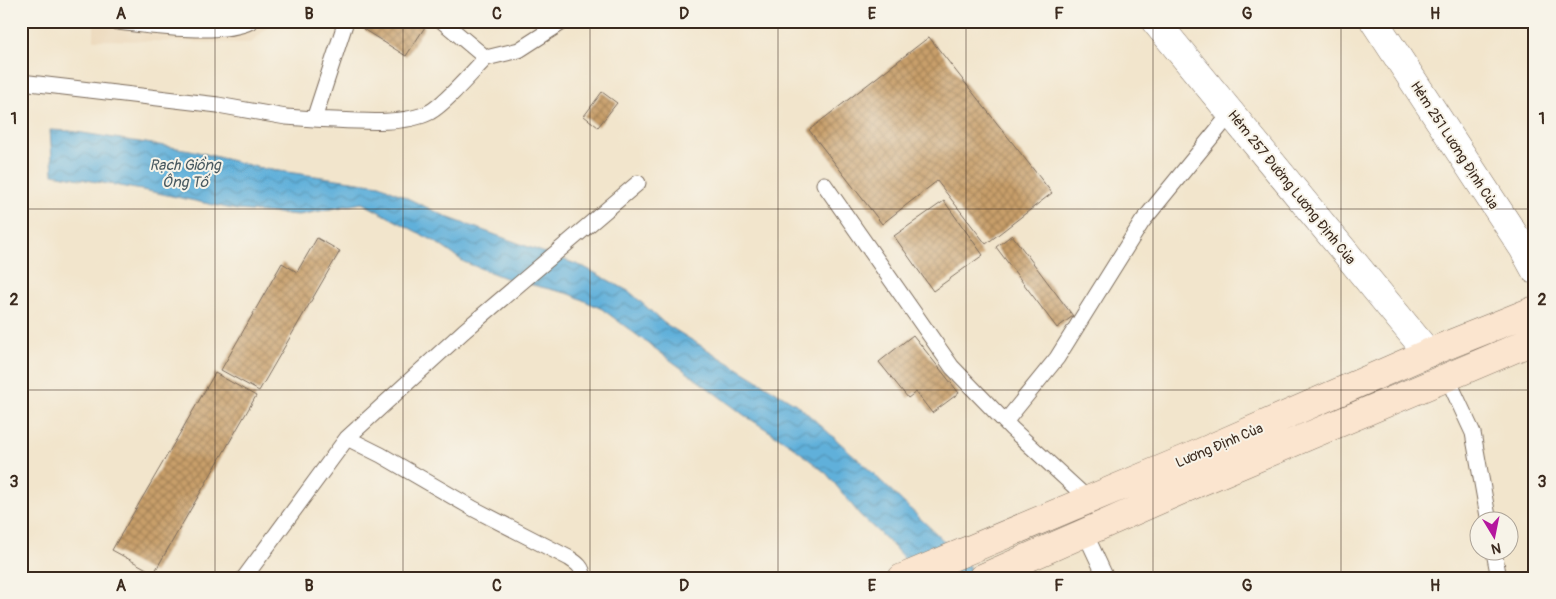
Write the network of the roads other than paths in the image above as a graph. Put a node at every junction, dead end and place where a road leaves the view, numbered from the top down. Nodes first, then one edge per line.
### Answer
1 (110, 21) edge
2 (251, 21) edge
3 (346, 21) edge
4 (442, 21) edge
5 (564, 21) edge
6 (1155, 21) edge
7 (1374, 21) edge
8 (486, 58) junction
9 (21, 82) edge
10 (1231, 113) junction
11 (314, 119) junction
12 (638, 183) dead end
13 (824, 184) dead end
14 (1535, 270) edge
15 (1535, 310) edge
16 (1535, 340) edge
17 (1428, 353) junction
18 (1447, 377) junction
19 (1005, 422) junction
20 (348, 438) junction
21 (1089, 500) junction
22 (1487, 512) edge
23 (1085, 533) junction
24 (1496, 562) edge
25 (244, 578) edge
26 (583, 578) edge
27 (902, 578) edge
28 (982, 578) edge
29 (1106, 578) edge
30 (1499, 578) edge

1 - 2 lane
3 - 11 lane
4 - 8 lane
5 - 8 lane
6 - 10 street, Hẻm 257 Đường Lương Định Của
7 - 14 street, Hẻm 251 Lương Định Của
8 - 11 lane
9 - 11 lane
10 - 17 street, Hẻm 257 Đường Lương Định Của
10 - 19 lane
12 - 20 lane
13 - 19 lane
15 - 17 main road, Lương Định Của
16 - 18 main road, Lương Định Của
17 - 18 main road
17 - 21 main road, Lương Định Của
18 - 22 lane
18 - 23 main road, Lương Định Của
19 - 21 lane
20 - 25 lane
20 - 26 lane
21 - 27 main road, Lương Định Của
23 - 28 main road, Lương Định Của
23 - 29 lane
24 - 30 lane

